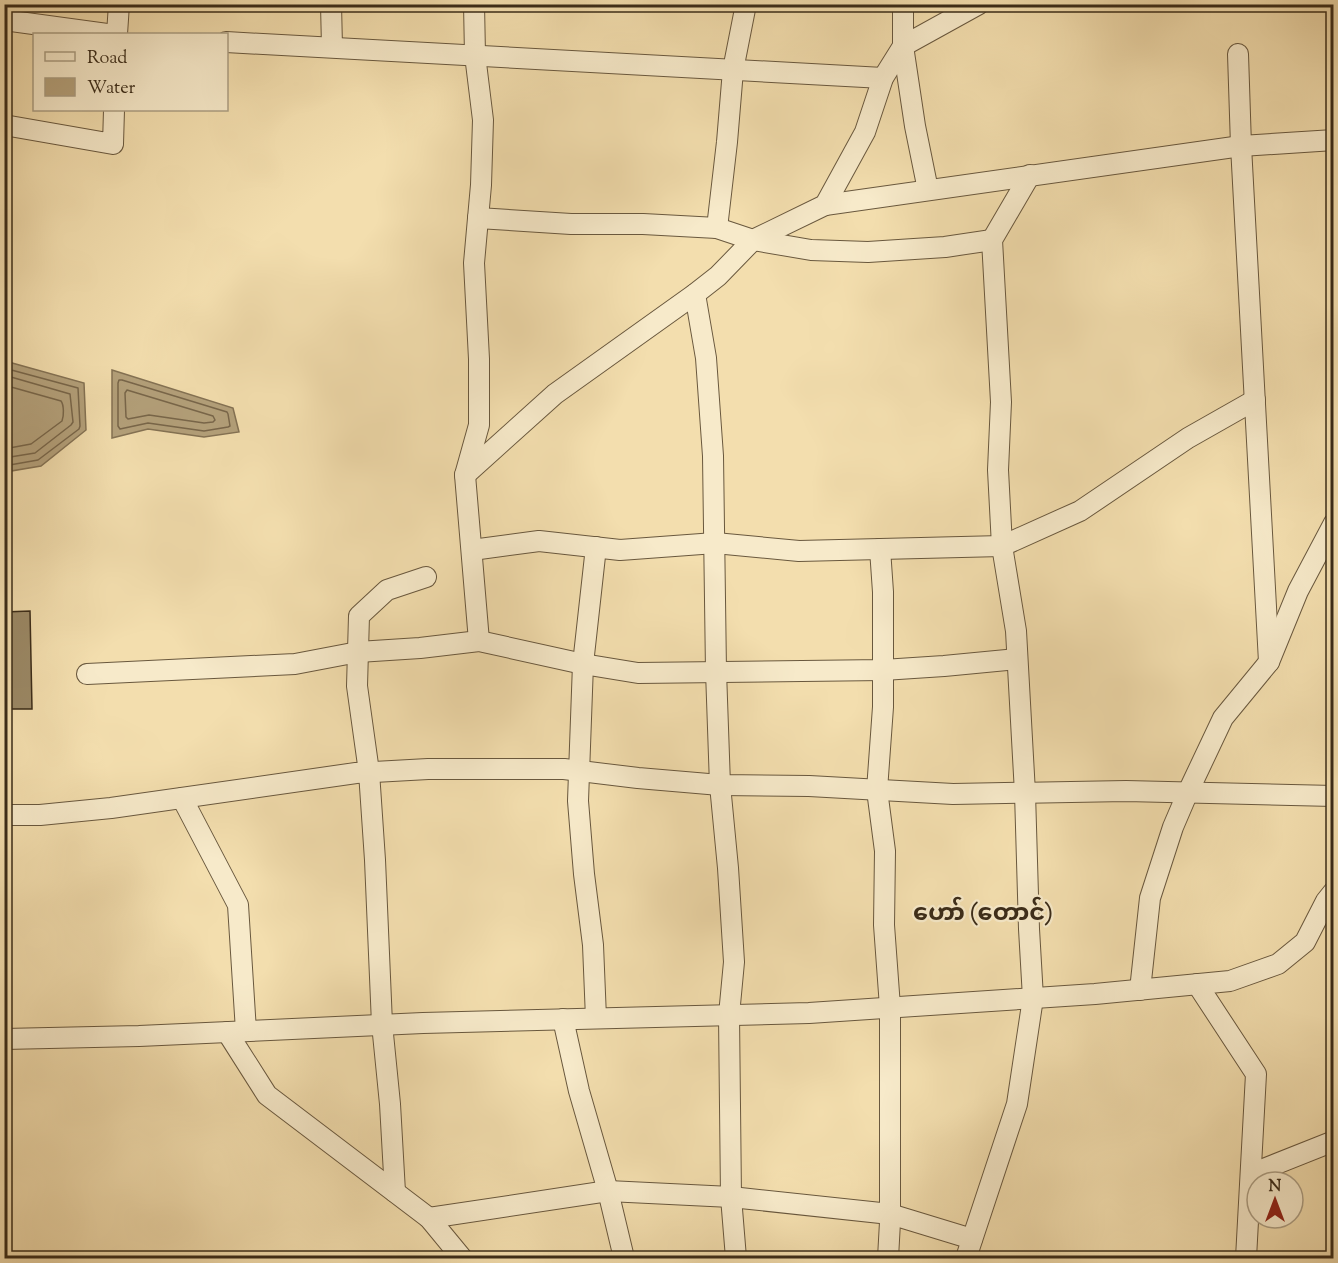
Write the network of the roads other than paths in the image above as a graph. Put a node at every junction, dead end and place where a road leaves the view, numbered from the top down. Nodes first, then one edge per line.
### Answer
1 (119, 4) edge
2 (331, 4) edge
3 (474, 4) edge
4 (746, 4) edge
5 (903, 4) edge
6 (979, 4) edge
7 (4, 20) edge
8 (100, 33) edge
9 (117, 33) edge
10 (228, 42) edge
11 (903, 46) junction
12 (333, 47) junction
13 (1238, 54) dead end
14 (476, 55) junction
15 (733, 70) junction
16 (883, 78) junction
17 (114, 111) edge
18 (4, 125) edge
19 (1334, 140) edge
20 (1241, 146) junction
21 (1030, 175) junction
22 (928, 190) junction
23 (825, 205) junction
24 (478, 218) junction
25 (717, 228) junction
26 (753, 240) junction
27 (992, 240) junction
28 (695, 294) junction
29 (1255, 400) junction
30 (465, 475) junction
31 (1334, 523) edge
32 (715, 543) junction
33 (1002, 546) junction
34 (596, 547) junction
35 (880, 549) junction
36 (472, 550) junction
37 (426, 577) dead end
38 (480, 641) junction
39 (358, 652) junction
40 (1017, 659) junction
41 (1269, 662) junction
42 (582, 664) junction
43 (883, 670) junction
44 (716, 671) junction
45 (87, 674) dead end
46 (578, 771) junction
47 (369, 772) junction
48 (720, 785) junction
49 (877, 790) junction
50 (1188, 792) junction
51 (1025, 793) junction
52 (1334, 796) edge
53 (182, 798) junction
54 (4, 815) edge
55 (1334, 891) edge
56 (1197, 984) junction
57 (1140, 990) junction
58 (1033, 998) junction
59 (890, 1007) junction
60 (729, 1015) junction
61 (596, 1018) junction
62 (563, 1019) junction
63 (382, 1024) junction
64 (237, 1032) junction
65 (4, 1039) edge
66 (1334, 1141) edge
67 (1251, 1170) edge
68 (1261, 1170) edge
69 (608, 1191) junction
70 (395, 1192) junction
71 (732, 1197) junction
72 (890, 1214) junction
73 (429, 1218) junction
74 (1248, 1230) edge
75 (972, 1239) junction
76 (462, 1258) edge
77 (624, 1258) edge
78 (736, 1258) edge
79 (888, 1258) edge
80 (966, 1258) edge
81 (1246, 1258) edge

1 - 9 street
2 - 12 street
3 - 14 street
4 - 15 street
5 - 11 street
6 - 11 street
7 - 8 street
10 - 12 street
11 - 16 street
11 - 22 street
12 - 14 street
13 - 20 street
14 - 15 street
14 - 24 street
15 - 16 street
15 - 25 street
16 - 23 street
17 - 18 street
19 - 20 street
20 - 21 street
20 - 29 street
21 - 22 street
21 - 27 street
22 - 23 street
23 - 26 street
24 - 25 street
24 - 30 street
25 - 26 street
26 - 27 street
26 - 28 street
27 - 33 street
28 - 30 street
28 - 32 street
29 - 33 street
29 - 41 street
30 - 36 street
31 - 41 street
32 - 34 street
32 - 35 street
32 - 44 street
33 - 35 street
33 - 40 street
34 - 36 street
34 - 42 street
35 - 43 street
36 - 38 street
37 - 39 street
38 - 39 street
38 - 42 street
39 - 45 street
39 - 47 street
40 - 43 street
40 - 51 street
41 - 50 street
42 - 44 street
42 - 46 street
43 - 44 street
43 - 49 street
44 - 48 street
46 - 47 street
46 - 48 street
46 - 61 street
47 - 53 street
47 - 63 street
48 - 49 street
48 - 60 street
49 - 51 street
49 - 59 street
50 - 51 street
50 - 52 street
50 - 57 street
51 - 58 street
53 - 54 street
53 - 64 street
55 - 56 street
56 - 57 street
56 - 67 street
57 - 58 street
58 - 59 street
58 - 75 street
59 - 60 street
59 - 72 street
60 - 61 street
60 - 71 street
61 - 62 street
62 - 63 street
62 - 69 street
63 - 64 street
63 - 70 street
64 - 65 street
64 - 70 street
66 - 68 street
69 - 71 street
69 - 73 street
69 - 77 street
70 - 73 street
71 - 72 street
71 - 78 street
72 - 75 street
72 - 79 street
73 - 76 street
74 - 81 street
75 - 80 street

